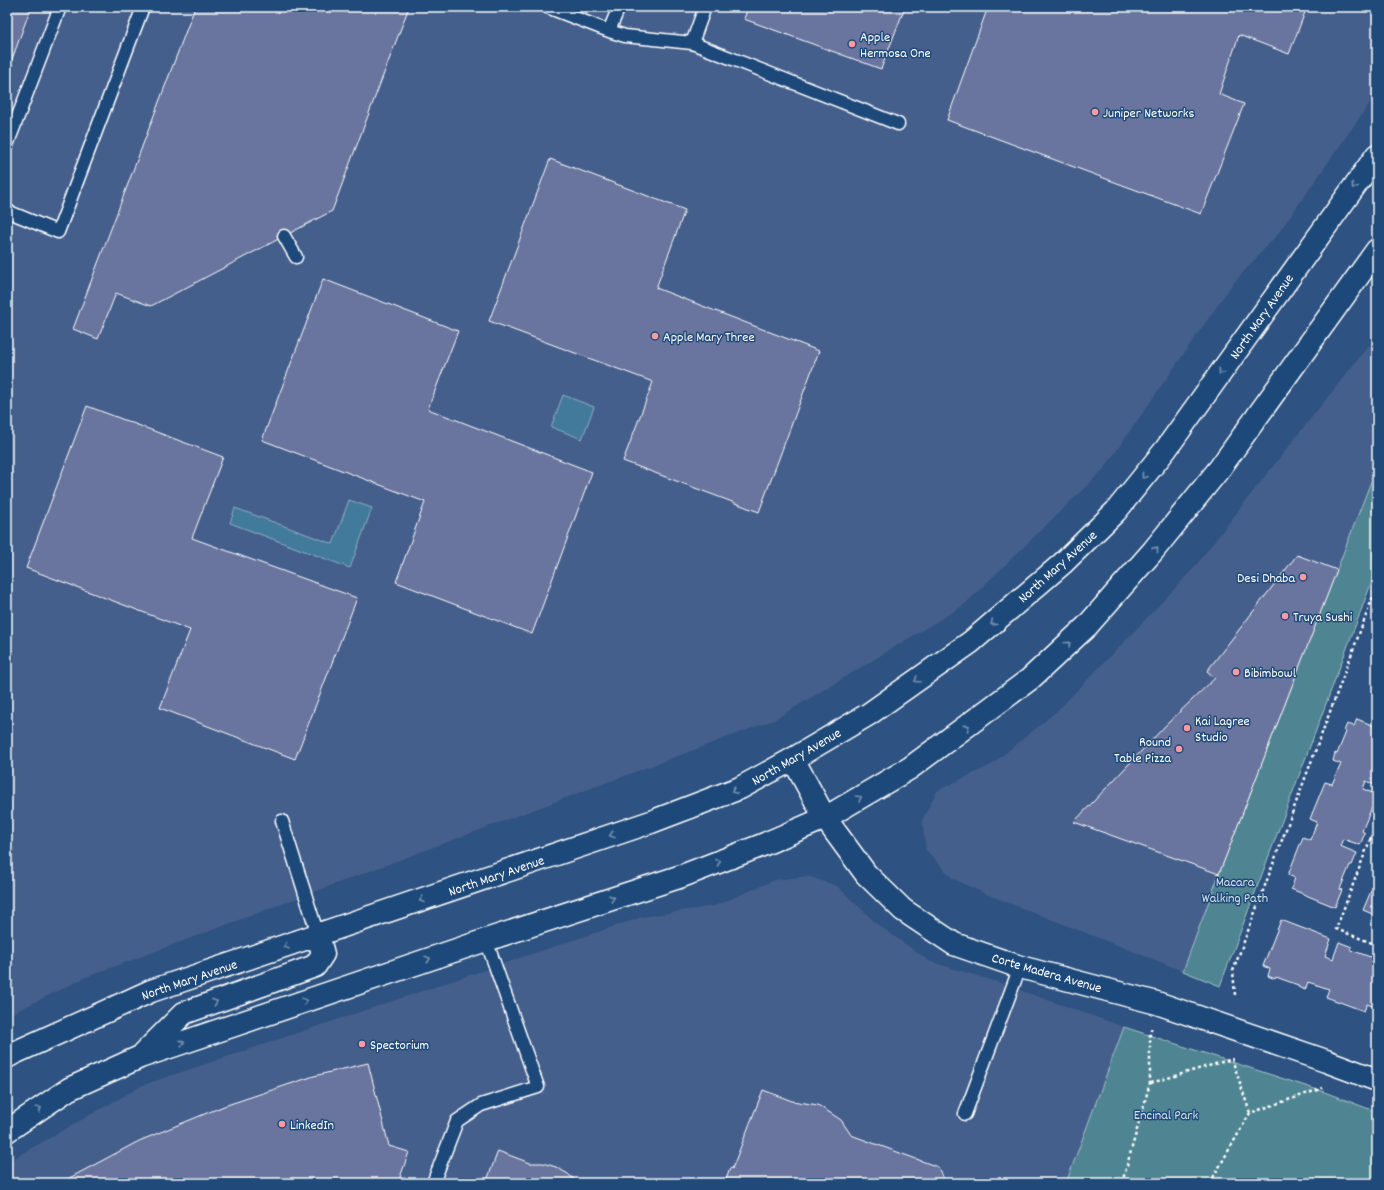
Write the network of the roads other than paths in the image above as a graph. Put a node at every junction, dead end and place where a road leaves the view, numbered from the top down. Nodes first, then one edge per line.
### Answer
1 (60, 7) edge
2 (143, 7) edge
3 (547, 7) edge
4 (619, 7) edge
5 (705, 7) edge
6 (609, 32) junction
7 (692, 43) junction
8 (898, 124) dead end
9 (7, 145) edge
10 (1377, 155) edge
11 (7, 212) edge
12 (284, 236) dead end
13 (1377, 250) edge
14 (296, 257) dead end
15 (793, 759) junction
16 (825, 818) junction
17 (282, 821) dead end
18 (318, 935) junction
19 (486, 940) junction
20 (1020, 967) junction
21 (7, 1057) edge
22 (140, 1057) junction
23 (1377, 1080) edge
24 (964, 1114) dead end
25 (7, 1131) edge
26 (434, 1183) edge

1 - 9 lane
2 - 11 lane
3 - 6 lane
4 - 6 lane
5 - 7 lane
6 - 7 lane
7 - 8 lane
10 -> 15 main road, North Mary Avenue
12 - 14 lane
16 -> 13 main road
15 - 16 main road, Corte Madera Avenue
15 -> 18 main road, North Mary Avenue
19 -> 16 main road
16 - 20 main road, Corte Madera Avenue
17 - 18 lane
18 -> 21 main road, North Mary Avenue
22 -> 18 main road
22 -> 19 main road
19 - 26 lane
20 - 23 main road, Corte Madera Avenue
20 - 24 lane
25 -> 22 main road

